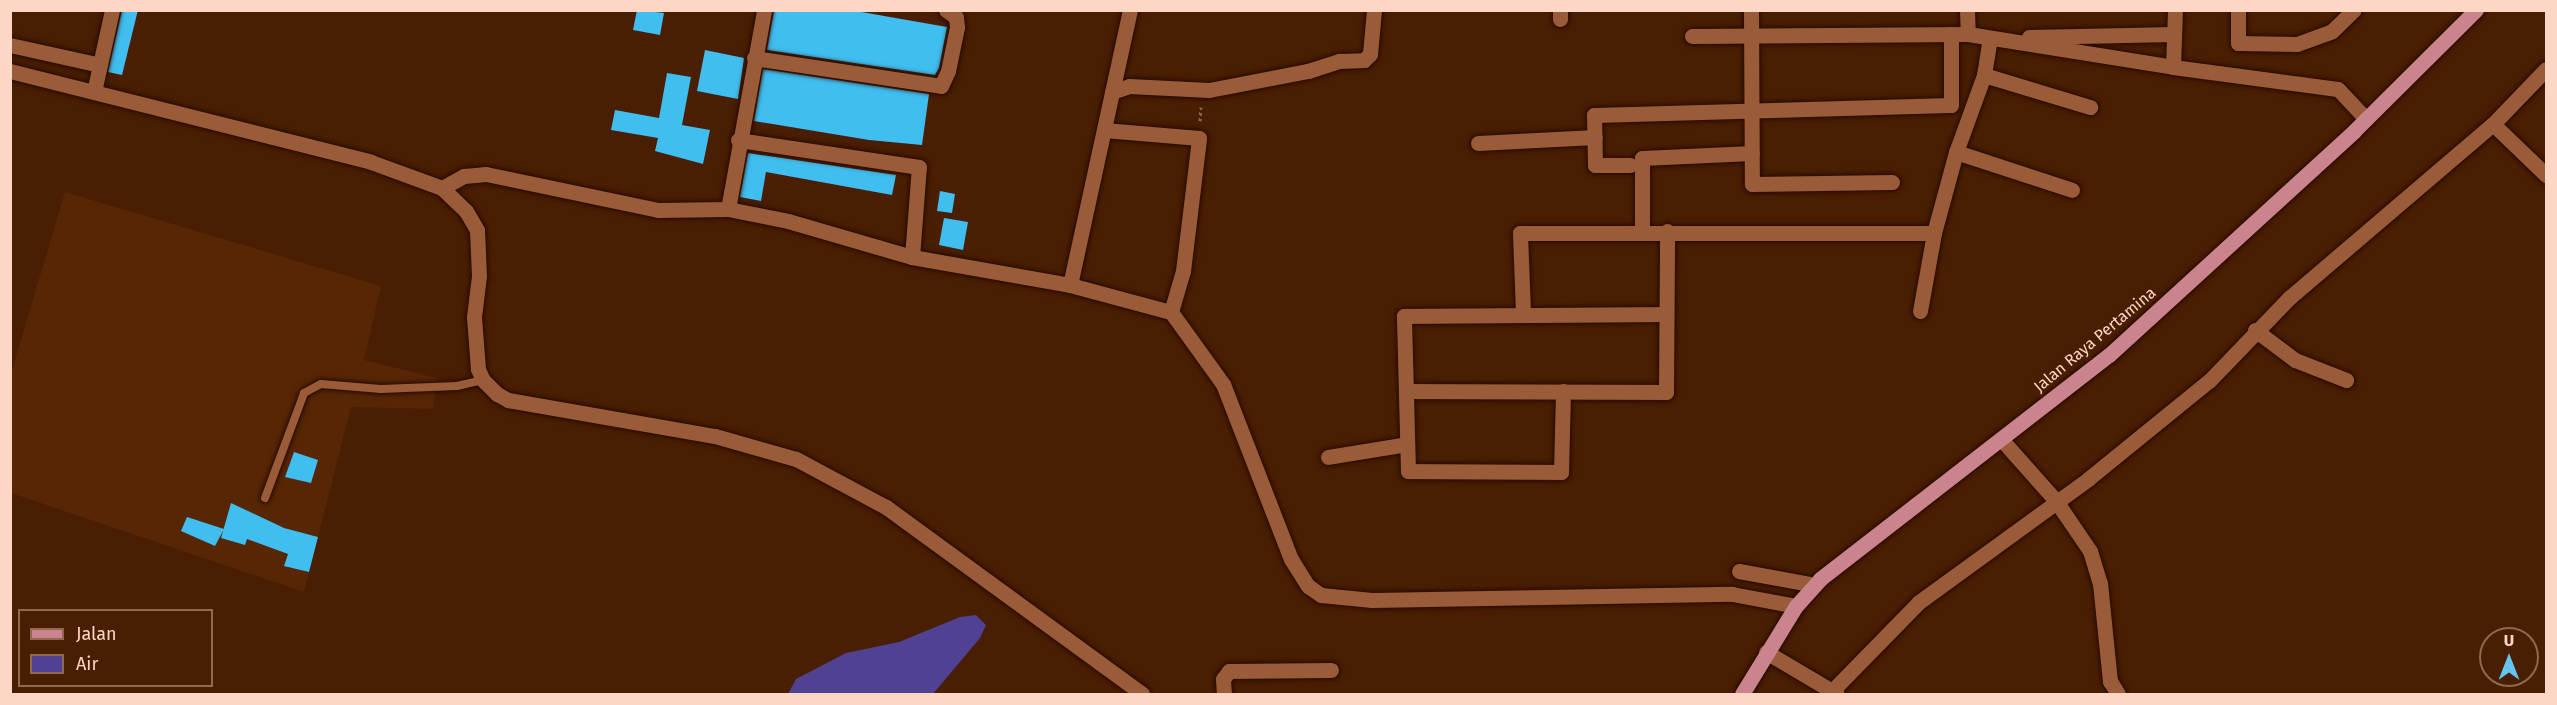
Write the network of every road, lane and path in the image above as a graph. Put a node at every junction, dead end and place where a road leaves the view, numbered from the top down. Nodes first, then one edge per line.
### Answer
1 (112, 10) edge
2 (764, 10) edge
3 (946, 10) edge
4 (1130, 10) edge
5 (1374, 10) edge
6 (1751, 10) edge
7 (1967, 10) edge
8 (2175, 10) edge
9 (2238, 10) edge
10 (2354, 10) edge
11 (2473, 12) edge
12 (1951, 34) junction
13 (1968, 34) junction
14 (2174, 34) junction
15 (1751, 35) junction
16 (1692, 36) dead end
17 (1990, 38) junction
18 (10, 45) edge
19 (754, 58) junction
20 (100, 65) junction
21 (2173, 67) junction
22 (2547, 69) edge
23 (10, 71) edge
24 (1984, 75) junction
25 (1209, 90) junction
26 (93, 92) junction
27 (1112, 92) junction
28 (1751, 107) junction
29 (2090, 107) dead end
30 (2366, 119) junction
31 (2493, 124) junction
32 (1104, 130) junction
33 (1595, 137) junction
34 (1199, 138) junction
35 (738, 140) junction
36 (1479, 143) dead end
37 (1956, 152) junction
38 (1752, 153) junction
39 (1630, 165) dead end
40 (2547, 175) edge
41 (1892, 182) dead end
42 (442, 188) junction
43 (2072, 190) dead end
44 (728, 209) junction
45 (1667, 231) junction
46 (1642, 232) junction
47 (1934, 234) junction
48 (912, 257) junction
49 (1070, 285) junction
50 (1920, 311) dead end
51 (1171, 312) junction
52 (1523, 312) junction
53 (1666, 314) junction
54 (2255, 330) junction
55 (483, 380) junction
56 (2346, 380) dead end
57 (1406, 391) junction
58 (1563, 391) junction
59 (2001, 439) junction
60 (1407, 444) junction
61 (1328, 457) dead end
62 (265, 498) dead end
63 (2056, 501) junction
64 (1739, 571) dead end
65 (1815, 585) junction
66 (1796, 606) junction
67 (1766, 652) junction
68 (1331, 670) dead end
69 (1832, 693) edge
70 (1142, 694) edge
71 (1224, 694) edge
72 (1742, 694) edge
73 (2118, 694) edge

1 - 20 street
2 - 19 street
3 - 19 street
4 - 27 street
5 - 25 street
6 - 15 street
7 - 13 street
8 - 14 street
9 - 10 street
11 - 30 main road, Jalan Raya Pertamina
12 - 13 street
12 - 15 street
12 - 28 street
13 - 17 street
14 - 17 street
14 - 21 street
15 - 16 street
15 - 28 street
17 - 21 street
17 - 24 street
18 - 20 street
19 - 35 street
20 - 26 street
21 - 30 street
22 - 31 street
23 - 26 street
24 - 29 street
24 - 37 street
25 - 27 street
25 - 34 path
26 - 42 street
27 - 32 street
28 - 33 street
28 - 38 street
30 - 59 main road, Jalan Raya Pertamina
31 - 40 street
31 - 54 street
32 - 34 street
32 - 49 street
33 - 36 street
33 - 39 street
34 - 51 street
35 - 44 street
35 - 48 street
37 - 43 street
37 - 47 street
38 - 41 street
38 - 46 street
42 - 44 street
42 - 55 street
44 - 48 street
45 - 46 street
45 - 47 street
45 - 53 street
46 - 52 street
47 - 50 street
48 - 49 street
49 - 51 street
51 - 66 street
52 - 53 street
52 - 57 street
53 - 58 street
54 - 56 street
54 - 63 street
55 - 62 lane
55 - 70 street
57 - 58 street
57 - 60 street
58 - 60 street
59 - 63 street
59 - 65 main road, Jalan Raya Pertamina
60 - 61 street
63 - 69 street
63 - 73 street
64 - 65 street
65 - 66 main road, Jalan Raya Pertamina
66 - 67 main road, Jalan Raya Pertamina
67 - 69 street
67 - 72 main road, Jalan Raya Pertamina
68 - 71 street

